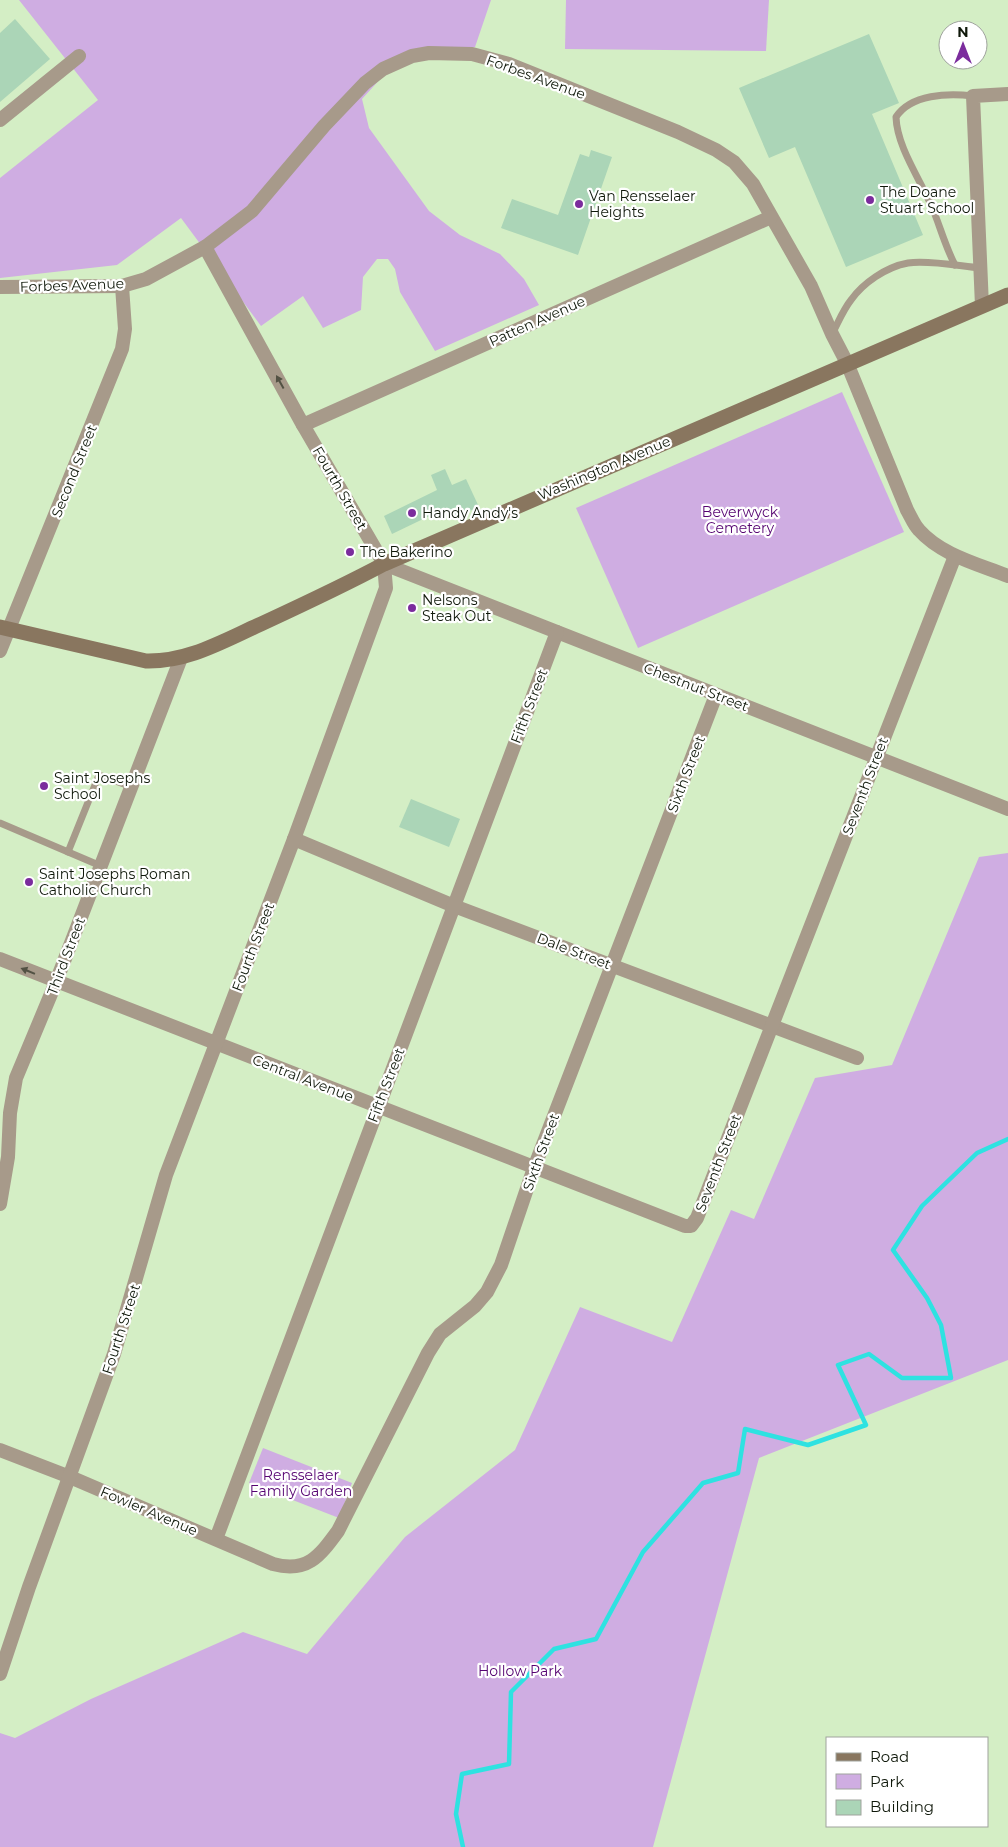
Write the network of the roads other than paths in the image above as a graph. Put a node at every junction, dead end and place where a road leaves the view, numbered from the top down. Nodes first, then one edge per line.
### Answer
1 (79, 56) dead end
2 (1008, 94) edge
3 (973, 96) junction
4 (0, 120) edge
5 (771, 217) junction
6 (205, 247) junction
7 (955, 265) junction
8 (980, 268) junction
9 (122, 286) junction
10 (0, 287) edge
11 (1008, 294) edge
12 (982, 306) junction
13 (832, 334) junction
14 (847, 364) junction
15 (303, 425) junction
16 (955, 556) junction
17 (384, 564) junction
18 (1008, 576) edge
19 (4, 628) edge
20 (557, 632) junction
21 (0, 651) edge
22 (181, 658) junction
23 (716, 695) junction
24 (876, 758) junction
25 (132, 786) junction
26 (1008, 810) edge
27 (0, 823) edge
28 (294, 839) junction
29 (68, 852) junction
30 (100, 866) junction
31 (454, 906) junction
32 (0, 959) edge
33 (612, 966) junction
34 (56, 982) junction
35 (771, 1026) junction
36 (216, 1044) junction
37 (857, 1058) dead end
38 (378, 1107) junction
39 (534, 1168) junction
40 (0, 1204) edge
41 (691, 1226) joint
42 (0, 1450) edge
43 (70, 1477) junction
44 (216, 1539) junction
45 (299, 1567) joint
46 (0, 1674) edge

1 - 4 street
2 - 3 street
3 - 7 lane
3 - 8 street
5 - 6 street, Forbes Avenue
5 - 13 street, Forbes Avenue
5 - 15 street, Patten Avenue
6 - 9 street, Forbes Avenue
15 -> 6 street, Fourth Street
7 - 8 lane
7 - 13 lane
8 - 12 street
9 - 10 street, Forbes Avenue
9 - 19 street, Second Street
11 - 12 street, Washington Avenue
12 - 14 street, Washington Avenue
13 - 14 street, Forbes Avenue
14 - 16 street
14 - 17 street, Washington Avenue
15 - 17 street, Fourth Street
16 - 18 street
16 - 24 street, Seventh Street
17 - 20 street, Chestnut Street
17 - 22 street, Washington Avenue
17 - 28 street, Fourth Street
19 - 21 street, Second Street
19 - 22 street, Washington Avenue
20 - 23 street, Chestnut Street
20 - 31 street, Fifth Street
22 - 25 street, Third Street
23 - 24 street, Chestnut Street
23 - 33 street, Sixth Street
24 - 26 street, Chestnut Street
24 - 35 street, Seventh Street
25 - 29 lane
25 - 30 street, Third Street
27 - 29 lane
28 - 31 street, Dale Street
28 - 36 street, Fourth Street
29 - 30 lane
30 - 34 street, Third Street
31 - 33 street, Dale Street
31 - 38 street, Fifth Street
34 -> 32 street, Central Avenue
33 - 35 street, Dale Street
33 - 39 street, Sixth Street
34 - 36 street, Central Avenue
34 - 40 street, Third Street
35 - 37 street, Dale Street
35 - 41 street, Seventh Street
36 - 38 street, Central Avenue
36 - 43 street, Fourth Street
38 - 39 street, Central Avenue
38 - 44 street, Fifth Street
39 - 41 street, Central Avenue
39 - 45 street, Sixth Street
42 - 43 street, Fowler Avenue
43 - 44 street, Fowler Avenue
43 - 46 street, Fourth Street
44 - 45 street, Fowler Avenue

